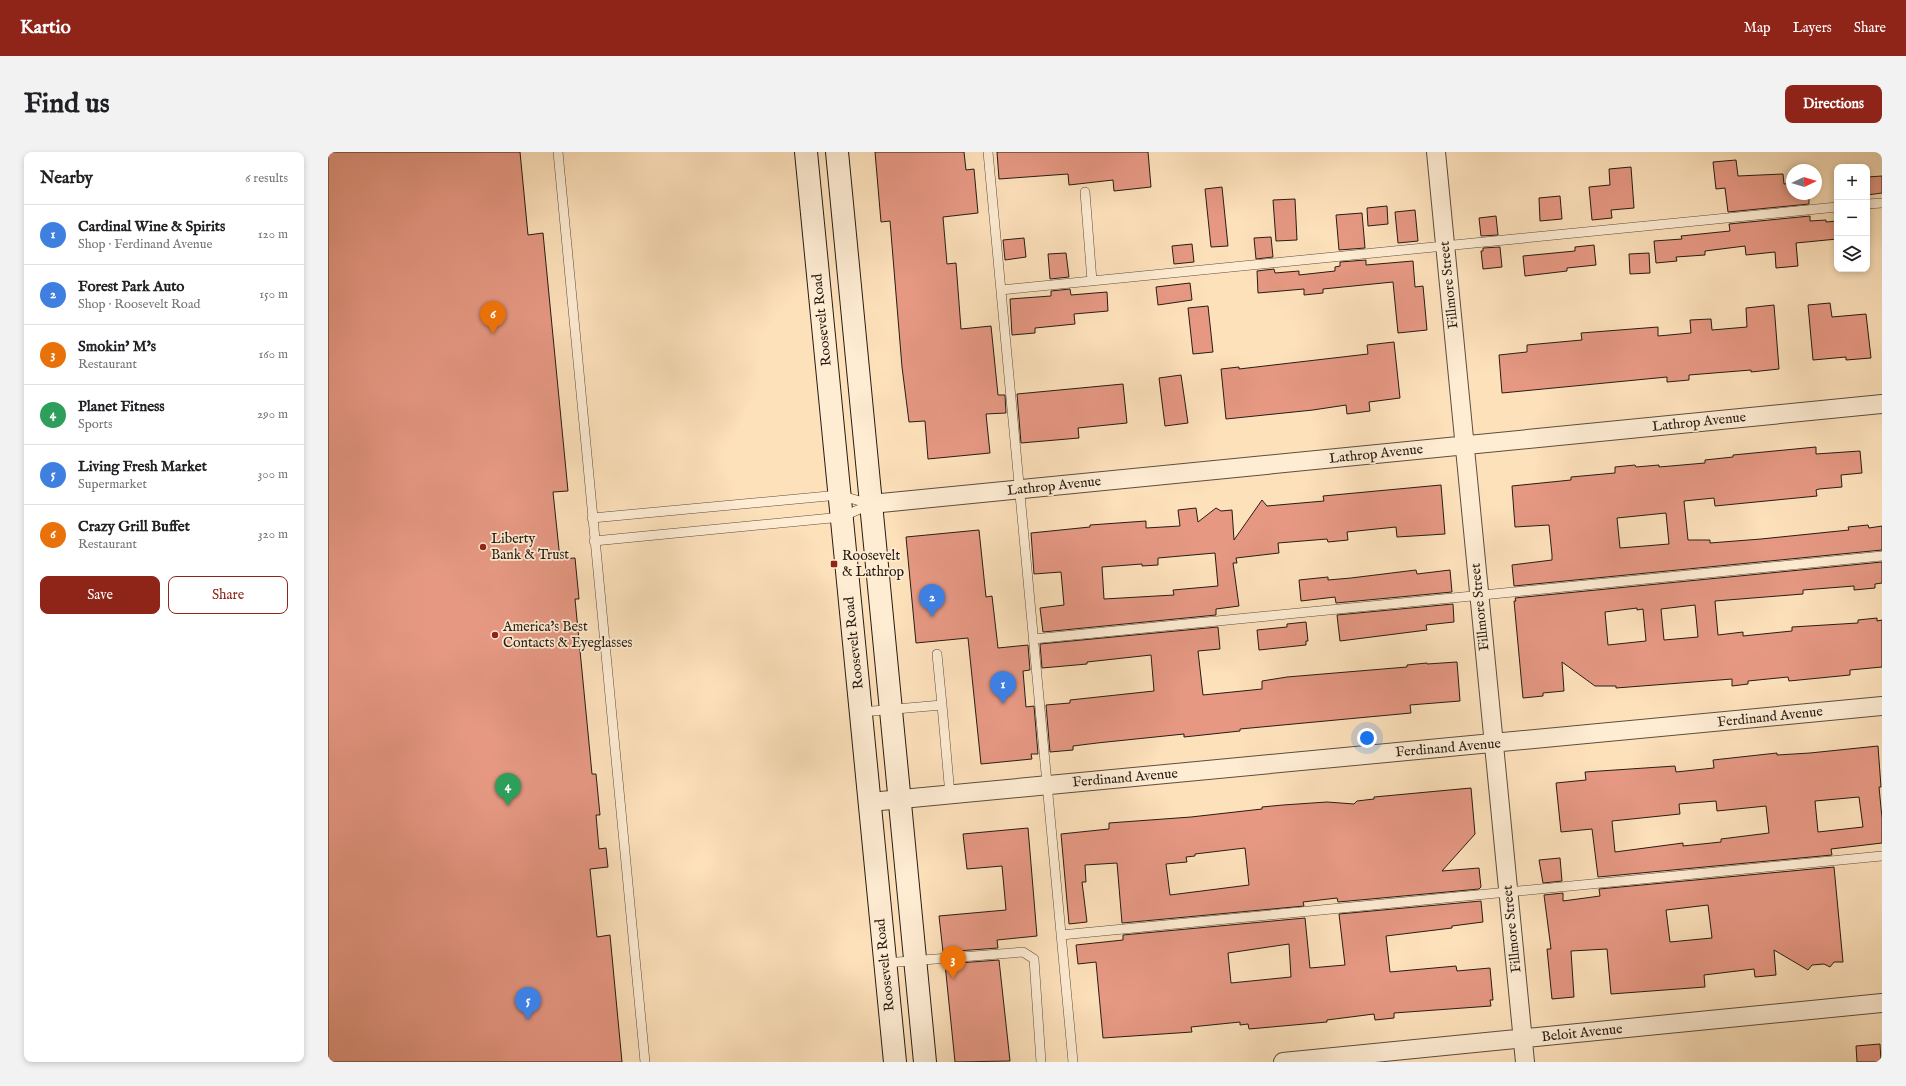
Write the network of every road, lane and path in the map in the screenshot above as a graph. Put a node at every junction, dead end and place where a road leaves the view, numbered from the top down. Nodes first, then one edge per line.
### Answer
1 (558, 152) edge
2 (806, 152) edge
3 (837, 152) edge
4 (988, 152) edge
5 (1436, 152) edge
6 (1085, 192) dead end
7 (1882, 203) edge
8 (1870, 204) edge
9 (1834, 207) edge
10 (1445, 246) junction
11 (1092, 281) junction
12 (1001, 290) junction
13 (1882, 404) edge
14 (1464, 445) junction
15 (1019, 489) junction
16 (840, 495) junction
17 (871, 504) junction
18 (842, 517) junction
19 (592, 518) junction
20 (594, 541) junction
21 (1882, 556) edge
22 (1479, 595) junction
23 (1033, 639) junction
24 (937, 654) dead end
25 (942, 705) junction
26 (1882, 706) edge
27 (891, 709) junction
28 (861, 712) junction
29 (1494, 744) junction
30 (1047, 785) junction
31 (950, 795) junction
32 (899, 799) junction
33 (870, 802) junction
34 (1882, 856) edge
35 (1508, 892) junction
36 (1061, 935) junction
37 (915, 961) junction
38 (885, 963) junction
39 (1882, 1003) edge
40 (1523, 1038) junction
41 (645, 1062) edge
42 (895, 1062) edge
43 (925, 1062) edge
44 (1041, 1062) edge
45 (1073, 1062) edge
46 (1283, 1062) edge
47 (1525, 1062) edge

1 - 19 lane
2 - 16 main road, Roosevelt Road
3 - 17 main road
4 - 12 lane
5 - 10 street, Fillmore Street
6 - 11 lane
7 - 8 lane
9 - 10 lane
10 - 11 lane
10 - 14 street, Fillmore Street
11 - 12 lane
12 - 15 lane
13 - 14 street, Lathrop Avenue
14 - 15 street, Lathrop Avenue
14 - 22 street, Fillmore Street
15 - 17 street, Lathrop Avenue
15 - 23 lane
16 - 17 lane
16 - 18 main road, Roosevelt Road
16 - 19 lane
17 - 18 lane
17 - 27 main road
18 - 20 lane
18 - 28 main road, Roosevelt Road
19 - 20 lane
20 - 41 lane
21 - 22 lane
22 - 23 lane
22 - 29 street, Fillmore Street
23 - 30 lane
24 - 25 lane
25 - 27 lane
25 - 31 lane
26 - 29 street, Ferdinand Avenue
27 - 28 lane
27 - 32 main road
28 - 33 main road, Roosevelt Road
29 - 30 street, Ferdinand Avenue
29 - 35 street, Fillmore Street
30 - 31 street, Ferdinand Avenue
30 - 36 lane
31 - 32 street, Ferdinand Avenue
32 - 33 street, Ferdinand Avenue
32 - 37 main road
33 - 38 main road, Roosevelt Road
34 - 35 lane
35 - 36 lane
35 - 40 street, Fillmore Street
36 - 45 lane
37 - 38 lane
37 - 43 main road
37 - 44 lane
38 - 42 main road, Roosevelt Road
39 - 40 street, Beloit Avenue
40 - 46 street, Beloit Avenue
40 - 47 street, Fillmore Street

